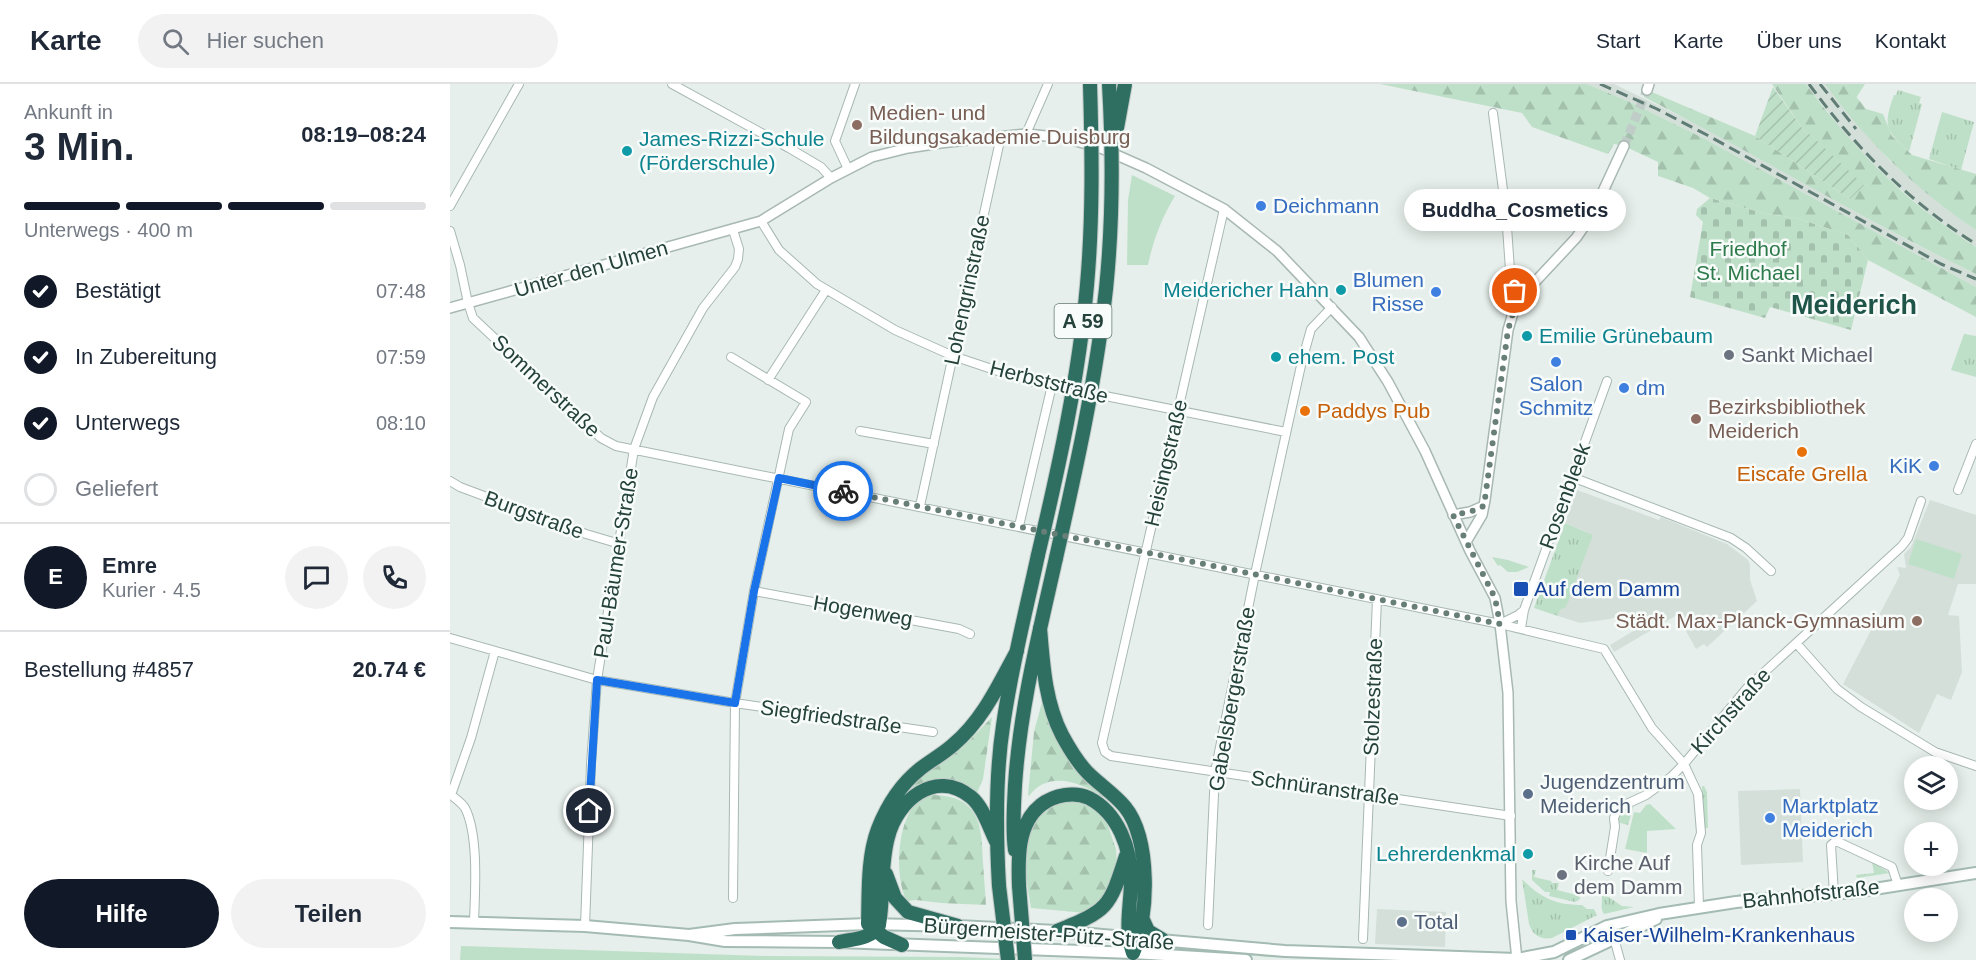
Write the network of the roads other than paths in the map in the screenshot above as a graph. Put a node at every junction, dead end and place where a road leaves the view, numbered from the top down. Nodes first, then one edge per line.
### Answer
1 (519, 84) edge
2 (672, 84) edge
3 (855, 84) edge
4 (1048, 84) edge
5 (1090, 84) edge
6 (1109, 84) edge
7 (1125, 84) edge
8 (1493, 113) dead end
9 (1026, 134) junction
10 (1001, 136) junction
11 (1624, 146) tunnel mouth
12 (1112, 157) junction
13 (848, 169) junction
14 (831, 178) junction
15 (450, 206) edge
16 (1224, 209) junction
17 (762, 221) junction
18 (733, 230) junction
19 (450, 231) edge
20 (826, 290) junction
21 (1521, 297) junction
22 (468, 303) junction
23 (1332, 307) junction
24 (450, 308) edge
25 (953, 356) junction
26 (730, 357) dead end
27 (768, 380) junction
28 (1607, 381) dead end
29 (1052, 385) junction
30 (1178, 410) junction
31 (860, 430) dead end
32 (1286, 432) junction
33 (934, 444) junction
34 (1976, 444) edge
35 (634, 449) junction
36 (1572, 477) junction
37 (779, 478) junction
38 (450, 481) edge
39 (1958, 490) dead end
40 (1921, 501) dead end
41 (920, 506) junction
42 (1484, 506) junction
43 (1453, 515) junction
44 (1019, 526) junction
45 (1466, 543) junction
46 (620, 544) junction
47 (1146, 553) junction
48 (1771, 571) dead end
49 (1255, 574) junction
50 (754, 591) junction
51 (1377, 599) junction
52 (1524, 610) junction
53 (1500, 624) junction
54 (1040, 628) junction
55 (1521, 628) junction
56 (970, 634) dead end
57 (450, 638) edge
58 (1797, 644) junction
59 (495, 651) junction
60 (1017, 651) junction
61 (597, 680) junction
62 (735, 703) junction
63 (933, 732) dead end
64 (1105, 752) joint
65 (1684, 764) junction
66 (1976, 766) edge
67 (1215, 772) junction
68 (1370, 794) junction
69 (451, 796) edge
70 (1510, 816) junction
71 (997, 843) junction
72 (1127, 854) junction
73 (1018, 857) junction
74 (884, 868) junction
75 (1608, 871) dead end
76 (1976, 873) edge
77 (1898, 885) junction
78 (1834, 894) junction
79 (733, 898) dead end
80 (1699, 907) junction
81 (1681, 910) junction
82 (1143, 921) junction
83 (450, 922) edge
84 (474, 922) junction
85 (1208, 925) dead end
86 (585, 926) junction
87 (958, 926) junction
88 (874, 927) junction
89 (1057, 931) junction
90 (688, 935) junction
91 (1134, 937) junction
92 (1614, 938) junction
93 (1363, 939) dead end
94 (1163, 940) junction
95 (839, 942) junction
96 (902, 945) junction
97 (1133, 953) junction
98 (1203, 959) edge
99 (1517, 959) edge
100 (1008, 960) edge
101 (1025, 960) edge
102 (1246, 960) edge
103 (1569, 960) edge
104 (1620, 960) edge

1 - 15 street
2 - 14 street
3 - 13 street
4 - 9 street
5 - 60 highway, A 59, bridge
6 - 12 highway, A 59, bridge
7 - 12 highway, bridge
8 - 21 street
9 - 10 street
9 - 16 street
10 - 13 street
10 - 25 street, Lohengrinstraße
11 - 21 street
12 - 54 highway, A 59, bridge
13 - 14 street
14 - 17 street
16 - 23 street
16 - 30 street, Heisingstraße
17 - 18 street
17 - 20 street, Herbststraße
18 - 22 street, Unter den Ulmen
18 - 35 street, Paul-Bäumer-Straße
19 - 22 street, Sommerstraße
20 - 25 street, Herbststraße
20 - 27 street
21 - 42 street
22 - 24 street, Unter den Ulmen
22 - 35 street, Sommerstraße
23 - 32 street, Gabelsbergerstraße
23 - 43 street
25 - 29 street, Herbststraße
25 - 33 street, Lohengrinstraße
26 - 27 street
27 - 37 street
28 - 36 street, Rosenbleek
29 - 30 street, Herbststraße
29 - 44 street
30 - 32 street, Herbststraße
30 - 47 street, Heisingstraße
31 - 33 street
32 - 49 street, Gabelsbergerstraße
33 - 41 street, Lohengrinstraße
34 - 39 street
35 - 37 street, Sommerstraße
35 - 46 street, Paul-Bäumer-Straße
36 - 48 street
36 - 52 street, Rosenbleek
37 - 41 street, Sommerstraße
37 - 50 street
38 - 46 street, Burgstraße
40 - 58 street, Kirchstraße
41 - 44 street, Sommerstraße
42 - 43 street
42 - 45 street
43 - 45 street
44 - 47 street, Sommerstraße
45 - 53 street
46 - 61 street, Paul-Bäumer-Straße
47 - 49 street, Sommerstraße
47 - 64 street, Heisingstraße
49 - 51 street, Sommerstraße
49 - 67 street, Gabelsbergerstraße
50 - 56 street, Hogenweg
50 - 62 street
51 - 53 street, Sommerstraße
51 - 68 street, Stolzestraße
52 - 53 street
52 - 55 street, Rosenbleek
53 - 55 street, Sommerstraße
53 - 70 street
54 - 73 highway, A 59
54 - 82 highway
55 - 65 street, Sommerstraße
57 - 59 street, Siegfriedstraße
58 - 65 street, Kirchstraße
58 - 66 street
59 - 61 street, Siegfriedstraße
59 - 69 street
60 - 71 highway, A 59
60 - 88 highway
61 - 62 street, Siegfriedstraße
61 - 86 street, Paul-Bäumer-Straße
62 - 63 street, Siegfriedstraße
62 - 79 street
64 - 67 street, Schnüranstraße
65 - 75 street, Kirchstraße
65 - 80 street, Sommerstraße
67 - 68 street, Schnüranstraße
67 - 85 street, Gabelsbergerstraße
68 - 70 street, Schnüranstraße
68 - 93 street, Stolzestraße
69 - 84 street
70 - 99 street
71 - 74 highway
71 - 100 highway, A 59, bridge
72 - 73 highway
72 - 89 highway
72 - 91 highway
73 - 101 highway, A 59, bridge
74 - 87 highway
74 - 88 highway
76 - 77 main road, Bahnhofstraße
77 - 78 main road, Bahnhofstraße
77 - 78 street
78 - 80 main road, Bahnhofstraße
80 - 81 main road, Bahnhofstraße
81 - 92 main road, Bahnhofstraße
81 - 99 main road, Bahnhofstraße
82 - 91 highway
82 - 94 highway
83 - 84 main road, Bürgermeister-Pütz-Straße
84 - 86 main road, Bürgermeister-Pütz-Straße
86 - 90 main road, Bürgermeister-Pütz-Straße
87 - 88 main road, Bürgermeister-Pütz-Straße
87 - 89 main road, Bürgermeister-Pütz-Straße
88 - 90 main road, Bürgermeister-Pütz-Straße
88 - 95 highway
88 - 96 highway
89 - 91 main road, Bürgermeister-Pütz-Straße
90 - 95 main road, Bürgermeister-Pütz-Straße
91 - 94 main road, Bürgermeister-Pütz-Straße
91 - 97 highway
92 - 103 main road, Bahnhofstraße
92 - 104 street
94 - 99 main road, Bürgermeister-Pütz-Straße
95 - 96 main road, Bürgermeister-Pütz-Straße
96 - 97 main road, Bürgermeister-Pütz-Straße
97 - 98 main road, Bürgermeister-Pütz-Straße
98 - 102 main road, Bürgermeister-Pütz-Straße

